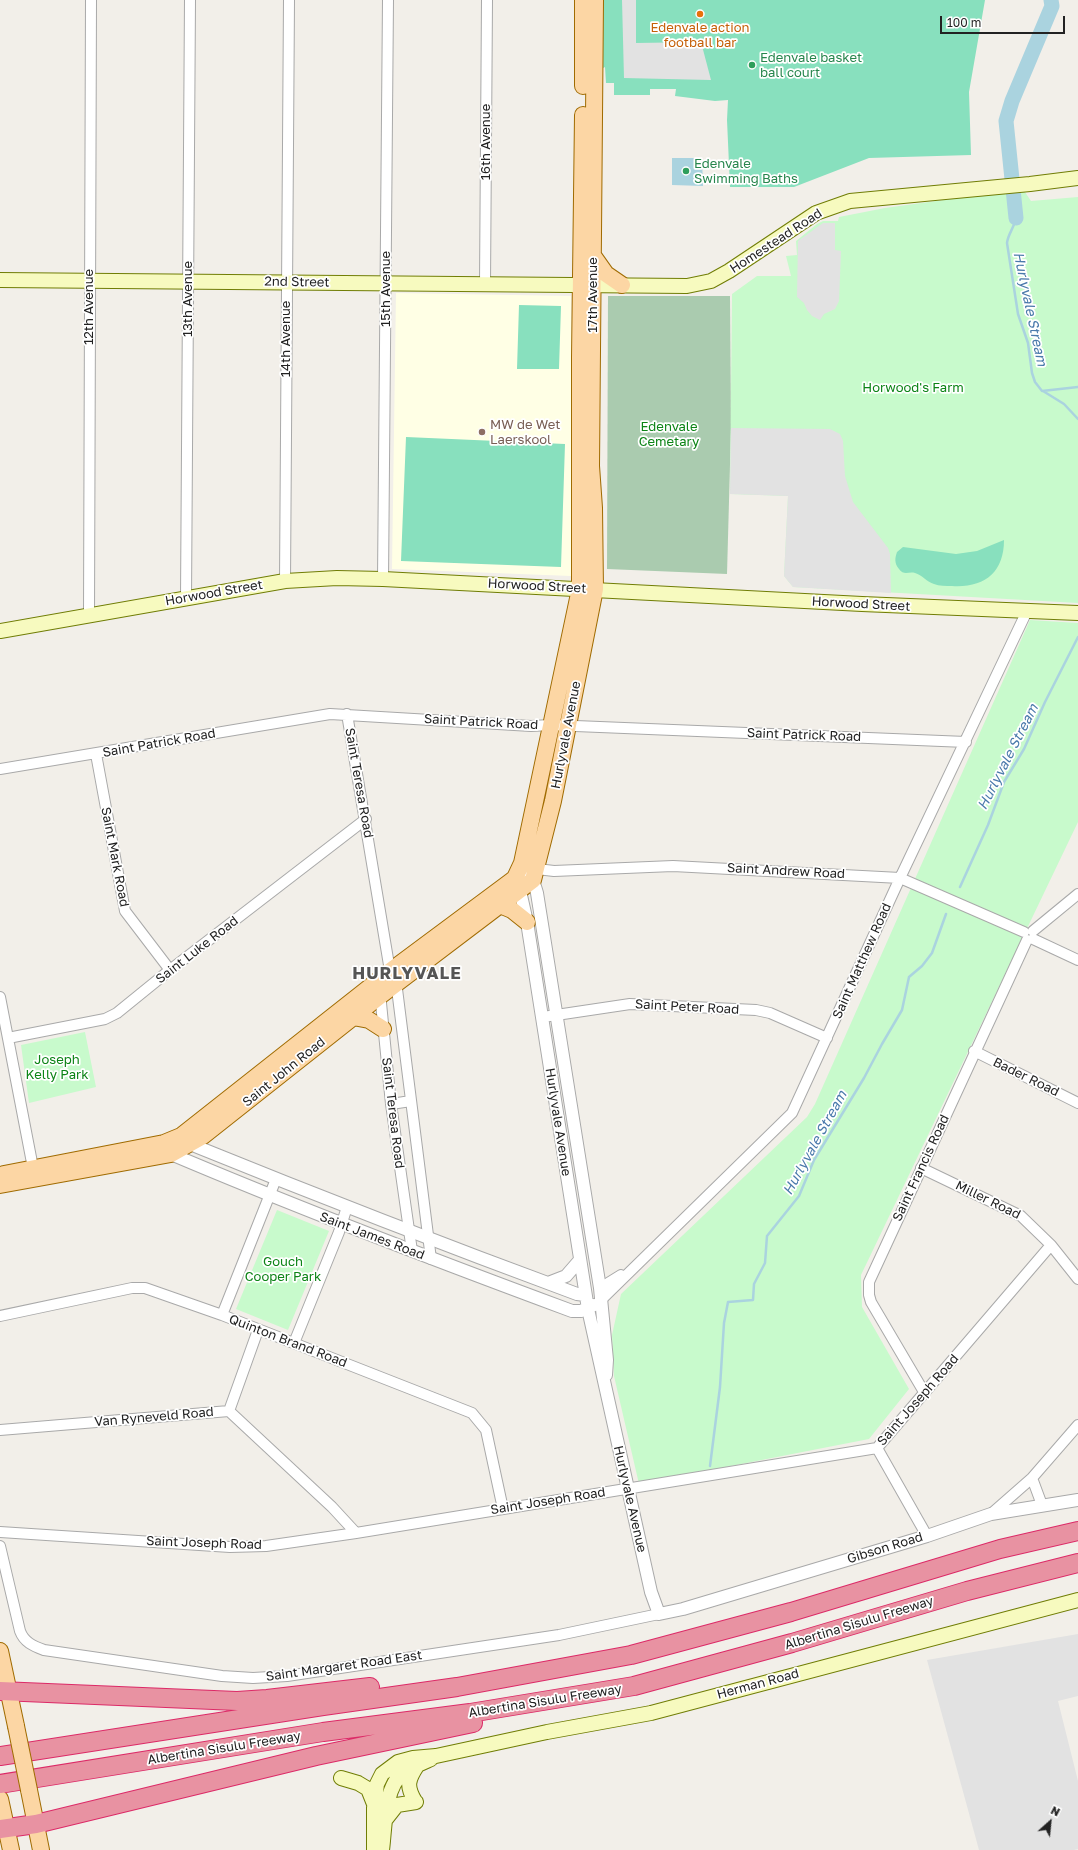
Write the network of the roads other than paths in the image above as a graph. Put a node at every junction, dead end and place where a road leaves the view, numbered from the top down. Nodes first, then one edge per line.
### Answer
1 (91, 0) edge
2 (190, 0) edge
3 (289, 0) edge
4 (388, 0) edge
5 (487, 0) edge
6 (582, 0) edge
7 (595, 0) edge
8 (1078, 178) edge
9 (594, 257) junction
10 (0, 280) edge
11 (89, 281) junction
12 (188, 282) junction
13 (287, 282) junction
14 (386, 284) junction
15 (485, 284) junction
16 (587, 285) junction
17 (622, 285) junction
18 (383, 579) junction
19 (285, 581) junction
20 (588, 589) junction
21 (186, 598) junction
22 (1027, 611) junction
23 (1078, 613) edge
24 (88, 614) junction
25 (0, 631) edge
26 (347, 714) junction
27 (559, 726) junction
28 (966, 742) junction
29 (96, 754) junction
30 (0, 768) edge
31 (366, 819) junction
32 (527, 838) junction
33 (520, 868) junction
34 (535, 875) junction
35 (900, 878) junction
36 (515, 887) junction
37 (1078, 894) edge
38 (496, 900) junction
39 (527, 922) junction
40 (1029, 935) junction
41 (1078, 960) edge
42 (170, 970) junction
43 (392, 974) junction
44 (380, 996) junction
45 (0, 997) edge
46 (556, 1015) junction
47 (353, 1017) junction
48 (542, 1017) junction
49 (383, 1028) junction
50 (8, 1038) junction
51 (827, 1038) junction
52 (974, 1051) junction
53 (411, 1101) junction
54 (1078, 1103) edge
55 (391, 1104) junction
56 (185, 1140) junction
57 (168, 1148) junction
58 (921, 1168) junction
59 (34, 1174) junction
60 (0, 1175) edge
61 (276, 1179) junction
62 (0, 1185) edge
63 (270, 1196) junction
64 (347, 1207) junction
65 (341, 1224) junction
66 (409, 1231) junction
67 (429, 1238) junction
68 (1052, 1245) junction
69 (412, 1251) junction
70 (431, 1259) junction
71 (579, 1261) junction
72 (1078, 1279) edge
73 (548, 1283) junction
74 (585, 1294) junction
75 (601, 1294) junction
76 (588, 1309) junction
77 (572, 1311) junction
78 (222, 1315) junction
79 (0, 1316) edge
80 (591, 1325) junction
81 (258, 1330) junction
82 (294, 1343) junction
83 (606, 1384) junction
84 (924, 1392) junction
85 (229, 1411) junction
86 (1078, 1425) edge
87 (0, 1430) edge
88 (877, 1448) junction
89 (1032, 1478) junction
90 (627, 1489) junction
91 (1078, 1500) edge
92 (1042, 1505) junction
93 (503, 1509) junction
94 (991, 1514) junction
95 (1078, 1531) edge
96 (0, 1532) edge
97 (356, 1533) junction
98 (927, 1536) junction
99 (0, 1546) edge
100 (1078, 1563) edge
101 (1078, 1600) edge
102 (659, 1614) junction
103 (0, 1651) edge
104 (631, 1655) junction
105 (634, 1686) junction
106 (4, 1691) edge
107 (0, 1756) edge
108 (436, 1756) junction
109 (417, 1766) junction
110 (341, 1778) dead end
111 (0, 1784) edge
112 (0, 1798) edge
113 (374, 1808) junction
114 (386, 1819) junction
115 (36, 1824) junction
116 (3, 1829) edge
117 (11, 1850) edge
118 (41, 1850) edge
119 (374, 1850) edge
120 (382, 1850) edge

1 - 11 street, 12th Avenue
2 - 12 street, 13th Avenue
3 - 13 street, 14th Avenue
4 - 14 street, 15th Avenue
5 - 15 street, 16th Avenue
6 - 16 main road, 17th Avenue
7 - 9 main road, 17th Avenue
8 - 17 main road, Homestead Road
9 - 16 main road, 17th Avenue
9 - 17 main road
10 - 11 main road, 2nd Street
11 - 12 main road, 2nd Street
11 - 24 street, 12th Avenue
12 - 13 main road, 2nd Street
12 - 21 street, 13th Avenue
13 - 14 main road, 2nd Street
13 - 19 street, 14th Avenue
14 - 15 main road, 2nd Street
14 - 18 street, 15th Avenue
15 - 16 main road, 2nd Street
16 - 17 main road, Homestead Road
16 - 20 main road, 17th Avenue
18 - 19 main road, Horwood Street
18 - 20 main road, Horwood Street
19 - 21 main road, Horwood Street
20 - 22 main road, Horwood Street
20 - 27 main road, Hurlyvale Avenue
21 - 24 main road, Horwood Street
22 - 23 main road, Horwood Street
22 - 28 street, Saint Matthew Road
24 - 25 main road, Horwood Street
26 - 27 street, Saint Patrick Road
26 - 29 street, Saint Patrick Road
26 - 31 street, Saint Teresa Road
27 - 28 street, Saint Patrick Road
27 - 32 main road, Hurlyvale Avenue
27 - 34 main road, Hurlyvale Avenue
28 - 35 street, Saint Matthew Road
29 - 30 street, Saint Patrick Road
29 - 42 street, Saint Mark Road
31 - 42 street, Saint Luke Road
31 - 43 street, Saint Teresa Road
32 - 33 main road, Hurlyvale Avenue
32 - 38 main road
33 - 34 street
33 - 36 main road, Hurlyvale Avenue
34 - 35 street, Saint Andrew Road
34 - 36 main road, Saint John Road
34 - 46 street, Hurlyvale Avenue
35 - 40 street, Saint Andrew Road
35 - 51 street, Saint Matthew Road
36 - 38 main road, Saint John Road
36 - 39 street, Hurlyvale Avenue
37 - 40 street
38 - 39 main road
38 - 43 main road, Saint John Road
39 - 48 street, Hurlyvale Avenue
40 - 41 street, Saint Andrew Road
40 - 52 street, Saint Francis Road
42 - 50 street, Saint Luke Road
43 - 44 main road, Saint John Road
43 - 53 street, Saint Teresa Road
43 - 56 main road, Saint John Road
44 - 47 main road, Saint John Road
44 - 49 street, Saint Teresa Road
45 - 50 street
46 - 48 street, Saint Peter Road
46 - 51 street, Saint Peter Road
46 - 75 street, Hurlyvale Avenue
47 - 49 main road
47 - 56 main road, Saint John Road
48 - 71 street, Hurlyvale Avenue
49 - 55 street, Saint Teresa Road
50 - 59 street
51 - 75 street, Saint Matthew Road
52 - 54 street, Bader Road
52 - 58 street, Saint Francis Road
53 - 55 street
53 - 67 street, Saint Teresa Road
55 - 66 street, Saint Teresa Road
56 - 57 main road, Saint John Road
56 - 61 street, Saint James Road
57 - 59 main road, Saint John Road
57 - 63 street, Saint James Road
58 - 68 street, Miller Road
58 - 84 street, Saint Francis Road
59 - 60 main road, Saint John Road
59 - 62 main road, Saint John Road
61 - 63 street
61 - 64 street, Saint James Road
63 - 65 street, Saint James Road
63 - 78 street
64 - 65 street
64 - 66 street, Saint James Road
65 - 69 street, Saint James Road
65 - 82 street
66 - 67 street, Saint James Road
66 - 69 street, Saint Teresa Road
67 - 70 street, Saint Teresa Road
67 - 73 street, Saint James Road
68 - 72 street, Miller Road
68 - 84 street, Saint Joseph Road
69 - 70 street, Saint James Road
70 - 77 street, Saint James Road
71 - 73 street
71 - 74 street, Hurlyvale Avenue
73 - 74 street, Saint James Road
74 - 75 street, Saint Matthew Road
74 - 76 street, Hurlyvale Avenue
75 - 76 street, Saint Matthew Road
75 - 83 street, Hurlyvale Avenue
76 - 77 street, Saint James Road
76 - 80 street, Hurlyvale Avenue
77 - 80 street
78 - 79 street, Quinton Brand Road
78 - 81 street, Quinton Brand Road
80 - 83 street, Hurlyvale Avenue
81 - 82 street, Quinton Brand Road
81 - 85 street
82 - 93 street, Quinton Brand Road
83 - 90 street, Hurlyvale Avenue
84 - 88 street, Saint Joseph Road
85 - 87 street, Van Ryneveld Road
85 - 97 street, Van Ryneveld Road
86 - 89 street, Gibson Road
88 - 90 street, Saint Joseph Road
88 - 98 street
89 - 92 street
89 - 94 street, Gibson Road
90 - 93 street, Saint Joseph Road
90 - 102 street, Hurlyvale Avenue
91 - 92 street
92 - 94 street
93 - 97 street, Saint Joseph Road
94 - 98 street, Gibson Road
95 - 104 highway
96 - 97 street, Saint Joseph Road
98 - 102 street, Gibson Road
99 - 102 street, Saint Margaret Road East
100 - 105 highway, Albertina Sisulu Freeway
101 - 108 main road, Herman Road
103 - 106 main road
104 - 106 highway
104 - 107 highway
105 - 111 highway, Albertina Sisulu Freeway
105 - 115 highway
106 - 115 main road, bridge
108 - 109 main road, Herman Road
108 - 113 main road, Herman Road
109 - 114 main road, Herman Road
109 - 114 main road
110 - 113 main road
112 - 116 main road
113 - 119 main road, Herman Road
114 - 120 main road, Herman Road
115 - 116 highway
115 - 118 main road
116 - 117 main road

